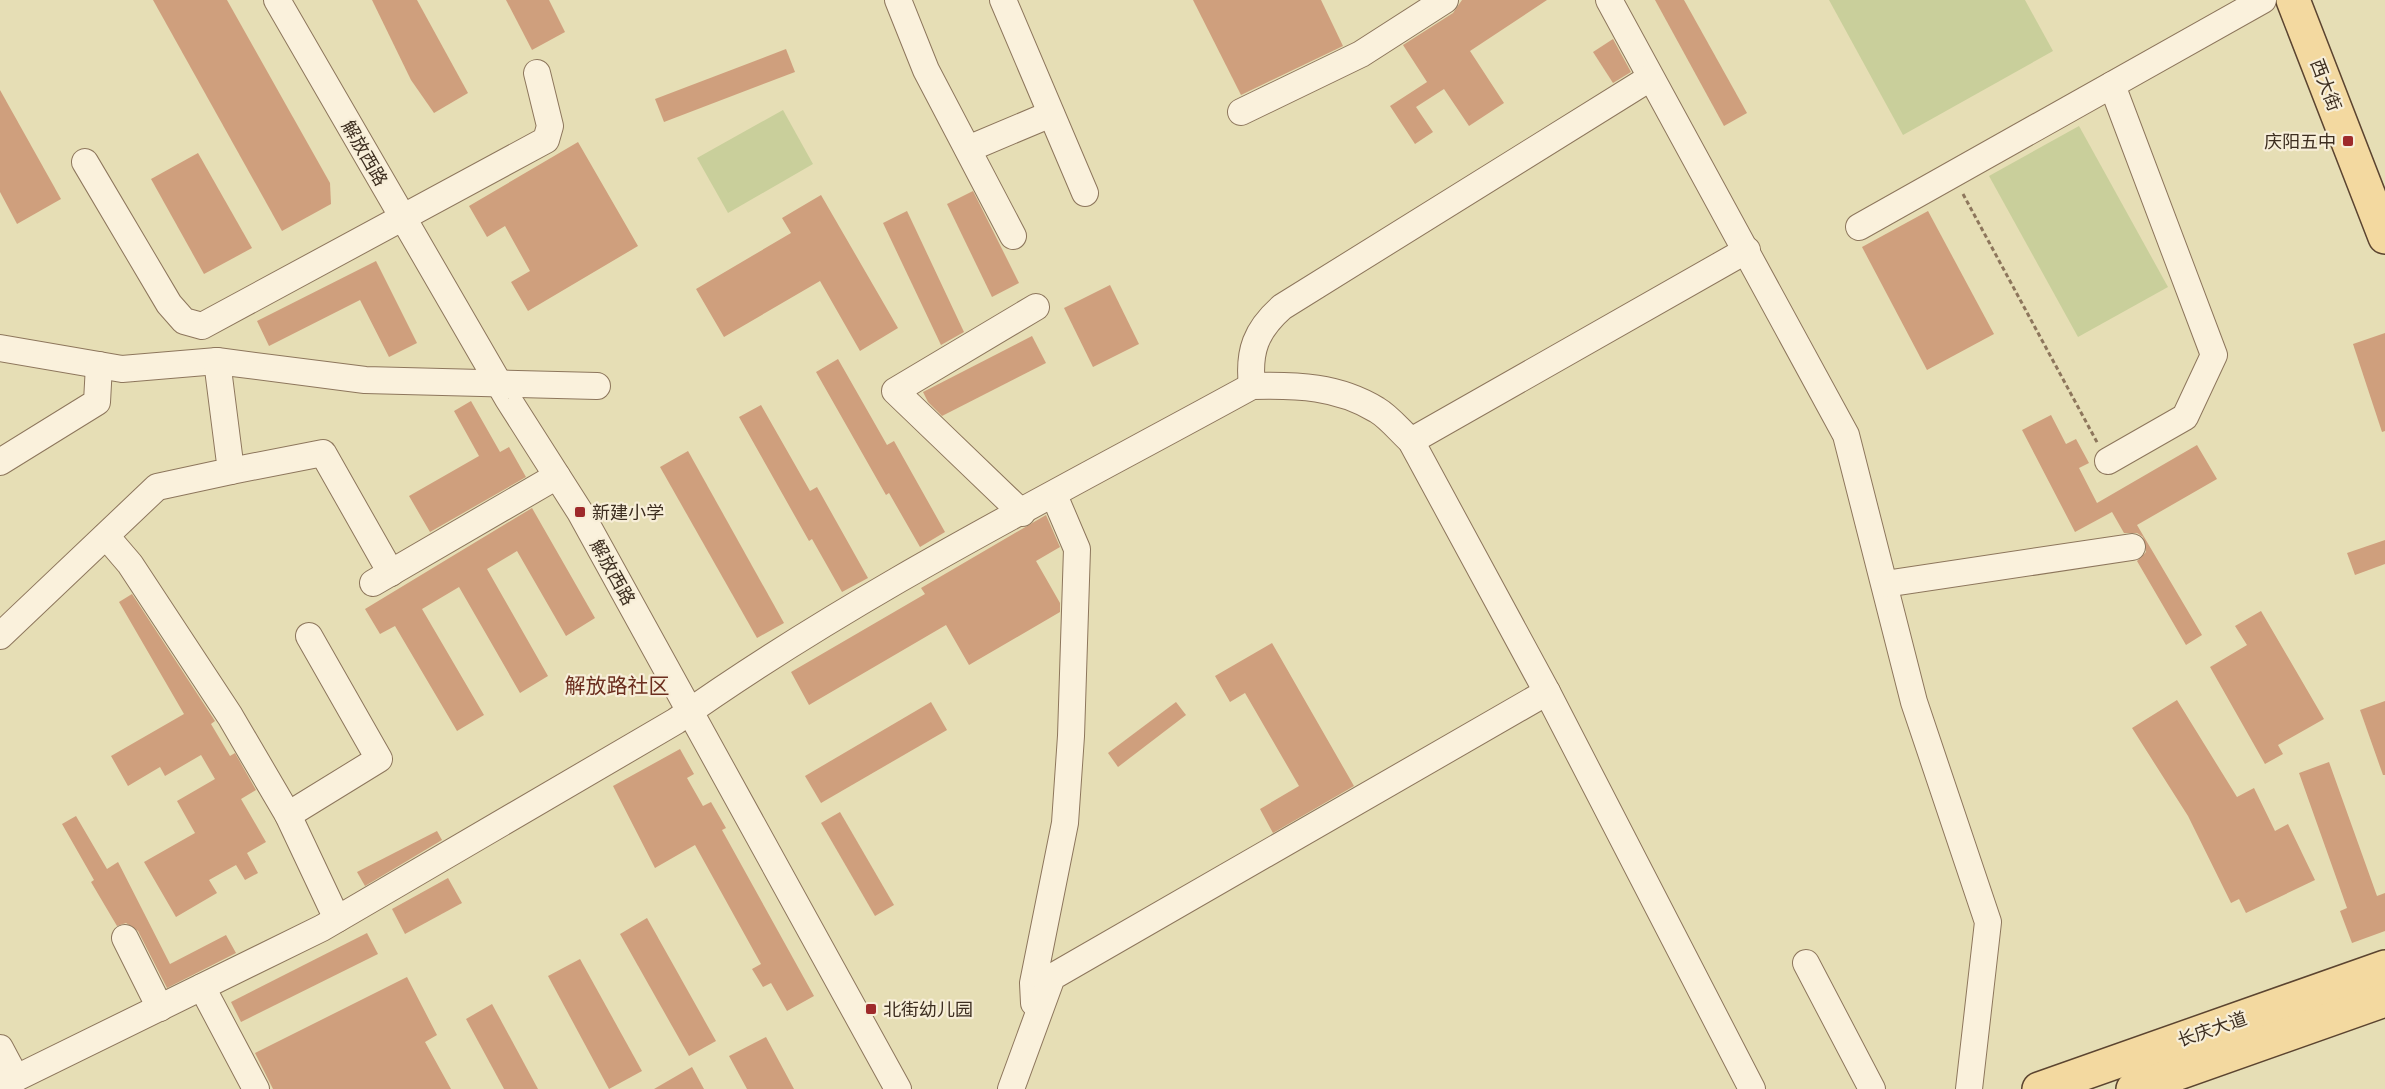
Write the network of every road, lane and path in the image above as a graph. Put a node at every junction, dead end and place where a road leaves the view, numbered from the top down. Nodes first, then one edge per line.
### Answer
1 (277, 0) edge
2 (295, 0) edge
3 (898, 0) edge
4 (1003, 0) edge
5 (1445, 0) edge
6 (2263, 0) edge
7 (2293, 0) edge
8 (2316, 0) edge
9 (1611, 1) edge
10 (537, 73) dead end
11 (1650, 78) junction
12 (2112, 85) junction
13 (1241, 112) dead end
14 (1051, 114) junction
15 (968, 149) junction
16 (85, 162) dead end
17 (1952, 175) junction
18 (2385, 178) edge
19 (1085, 194) dead end
20 (410, 215) junction
21 (1859, 226) dead end
22 (1013, 236) dead end
23 (2385, 237) edge
24 (1747, 250) junction
25 (1036, 306) dead end
26 (0, 348) edge
27 (217, 361) junction
28 (99, 364) junction
29 (508, 384) junction
30 (597, 386) dead end
31 (1252, 386) junction
32 (1411, 441) junction
33 (2108, 461) joint
34 (0, 462) edge
35 (231, 471) junction
36 (557, 476) junction
37 (1054, 495) junction
38 (1022, 513) junction
39 (106, 536) junction
40 (2132, 547) dead end
41 (1886, 584) junction
42 (0, 636) edge
43 (309, 636) dead end
44 (1547, 692) junction
45 (696, 707) junction
46 (288, 815) junction
47 (337, 919) junction
48 (125, 938) dead end
49 (1806, 963) dead end
50 (2385, 967) edge
51 (202, 987) junction
52 (2385, 1000) edge
53 (160, 1008) junction
54 (1034, 1028) junction
55 (0, 1048) edge
56 (8, 1082) edge
57 (256, 1089) edge
58 (898, 1089) edge
59 (916, 1089) edge
60 (1011, 1089) edge
61 (1752, 1089) edge
62 (1872, 1089) edge
63 (1969, 1089) edge
64 (2039, 1089) edge
65 (2133, 1089) edge

1 - 20 street, 解放西路
2 - 20 street, 解放西路
3 - 15 street
4 - 14 street
5 - 13 street
6 - 12 street
7 - 23 main road, 西大街
8 - 18 main road, 西大街
9 - 11 street
10 - 20 street
11 - 24 street
11 - 31 street
12 - 17 street
12 - 33 street
14 - 15 street
14 - 19 street
15 - 22 street
16 - 20 street
17 - 21 street
17 - 33 path
20 - 29 street, 解放西路
24 - 32 street
24 - 41 street
25 - 38 street
26 - 28 street
27 - 28 street
27 - 29 street
27 - 35 street
28 - 34 street
29 - 30 street
29 - 36 street, 解放西路
29 - 45 street, 解放西路
31 - 32 street
31 - 37 street
32 - 44 street
35 - 36 street
35 - 39 street
36 - 45 street, 解放西路
37 - 38 street
37 - 54 street
38 - 45 street
39 - 42 street
39 - 46 street
40 - 41 street
41 - 63 street
43 - 46 street
44 - 54 street
44 - 61 street
45 - 47 street
45 - 58 street, 解放西路
45 - 59 street, 解放西路
46 - 47 street
47 - 51 street
48 - 53 street
49 - 62 street
50 - 64 main road, 长庆大道
51 - 53 street
51 - 57 street
52 - 65 main road, 长庆大道
53 - 56 street
54 - 60 street
55 - 56 street

